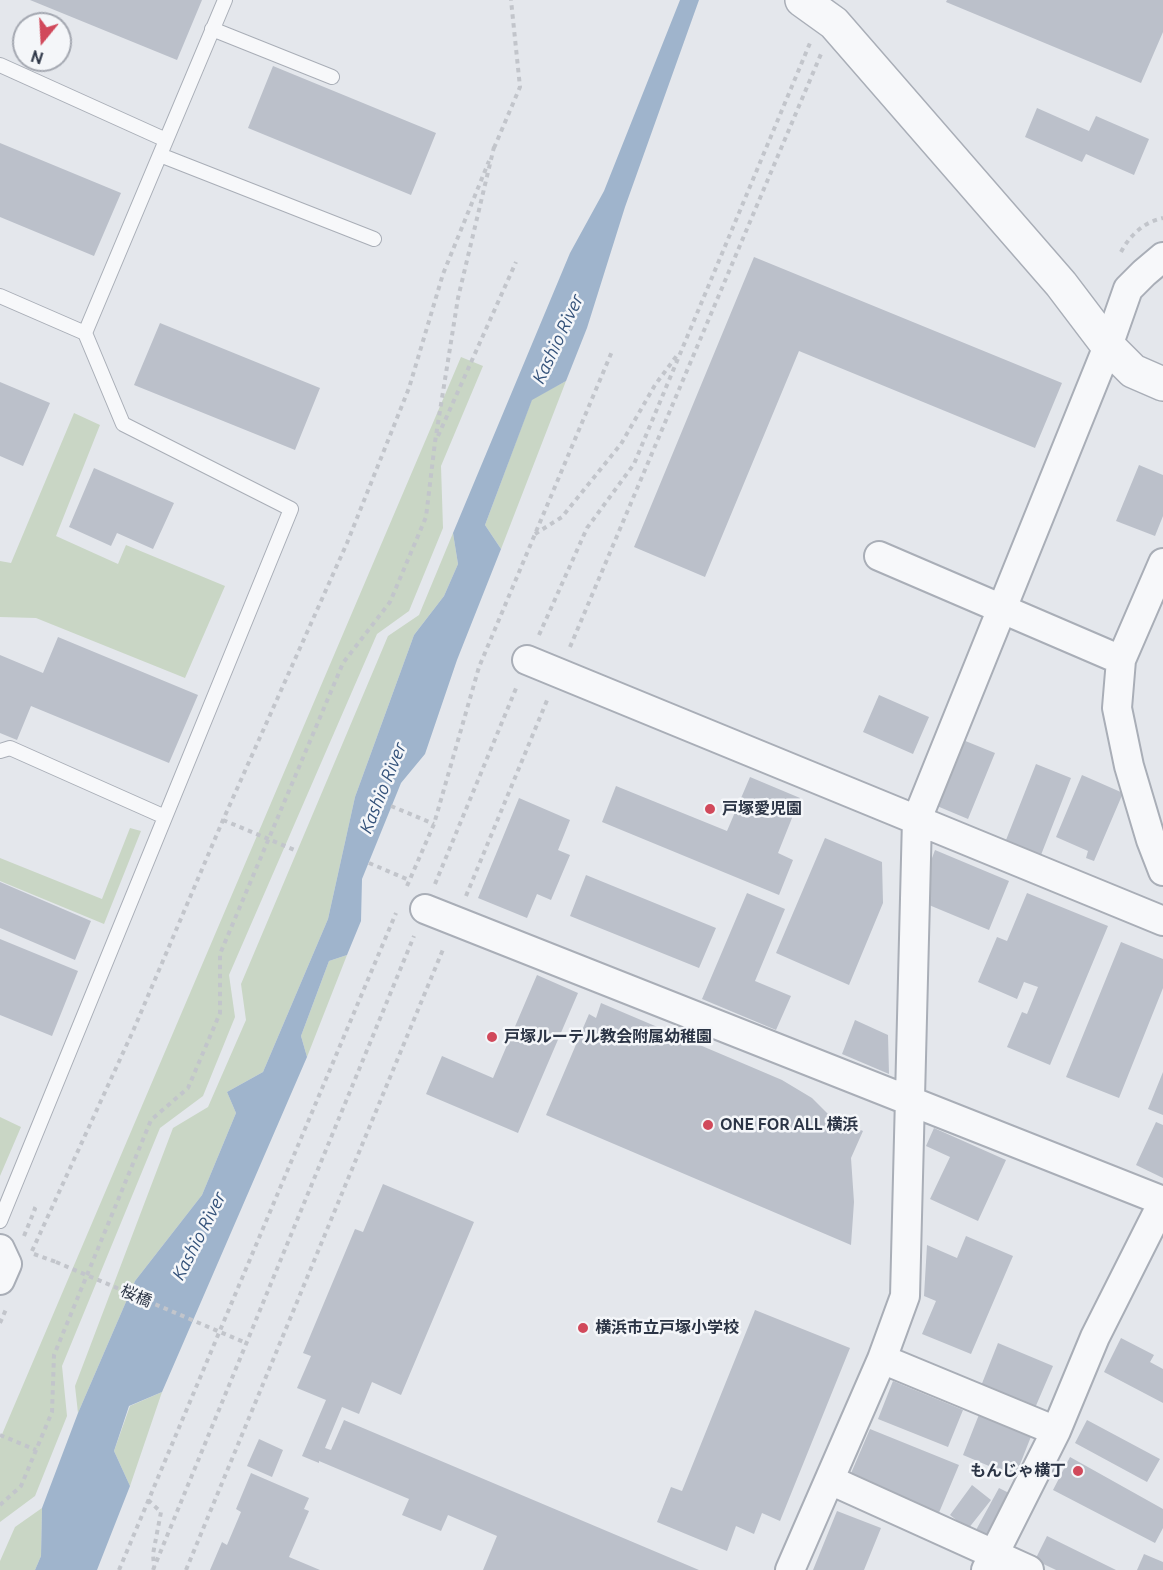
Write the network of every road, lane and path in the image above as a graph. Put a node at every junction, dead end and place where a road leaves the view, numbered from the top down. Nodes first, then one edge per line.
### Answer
1 (225, 0) edge
2 (511, 0) edge
3 (816, 10) edge
4 (212, 29) junction
5 (0, 65) edge
6 (332, 77) dead end
7 (166, 140) junction
8 (494, 147) junction
9 (159, 155) junction
10 (1163, 218) edge
11 (374, 239) dead end
12 (1163, 257) edge
13 (1115, 259) dead end
14 (516, 262) dead end
15 (0, 296) edge
16 (85, 333) junction
17 (1108, 346) junction
18 (613, 349) dead end
19 (682, 349) junction
20 (1163, 384) edge
21 (435, 442) junction
22 (535, 534) junction
23 (879, 556) dead end
24 (1163, 563) edge
25 (1002, 609) junction
26 (527, 660) junction
27 (1121, 660) junction
28 (559, 673) junction
29 (0, 751) edge
30 (391, 806) dead end
31 (165, 817) junction
32 (917, 819) junction
33 (223, 820) junction
34 (434, 824) junction
35 (269, 839) junction
36 (297, 851) dead end
37 (369, 863) dead end
38 (1163, 871) edge
39 (409, 880) junction
40 (409, 902) junction
41 (455, 921) junction
42 (1163, 921) edge
43 (908, 1100) junction
44 (1163, 1202) edge
45 (0, 1221) edge
46 (13, 1250) edge
47 (32, 1253) junction
48 (27, 1263) dead end
49 (4, 1292) edge
50 (0, 1323) edge
51 (246, 1343) junction
52 (882, 1359) junction
53 (1056, 1431) junction
54 (0, 1435) edge
55 (36, 1450) junction
56 (830, 1480) junction
57 (148, 1500) junction
58 (0, 1505) edge
59 (991, 1562) edge
60 (154, 1568) edge
61 (120, 1569) edge
62 (186, 1570) edge
63 (790, 1570) edge
64 (1029, 1570) edge

1 - 4 lane
2 - 8 path
3 - 17 street
3 - 19 path
3 - 28 path
4 - 6 lane
4 - 7 lane
5 - 7 lane
7 - 9 lane
8 - 21 path
8 - 33 path
9 - 11 lane
9 - 16 lane
10 - 13 path
12 - 17 street
14 - 21 path
15 - 16 lane
16 - 31 lane
17 - 20 street
17 - 25 street
18 - 22 path
19 - 22 path
19 - 26 path
21 - 35 path
22 - 34 path
23 - 25 street
24 - 27 street
25 - 27 street
25 - 32 street
26 - 28 street
26 - 40 path
27 - 38 street
28 - 32 street
28 - 41 path
29 - 31 lane
30 - 34 path
31 - 45 lane
32 - 42 street
32 - 43 street
33 - 35 path
33 - 47 path
34 - 39 path
35 - 36 path
35 - 55 path
37 - 39 path
39 - 40 path
40 - 41 street
40 - 51 path
40 - 57 path
41 - 43 street
41 - 62 path
43 - 44 street
43 - 52 street
44 - 53 street
46 - 47 path, 桜橋
46 - 49 street
47 - 48 path
47 - 51 path, 桜橋, bridge
49 - 50 path
51 - 60 path
52 - 53 street
52 - 56 street
53 - 59 street
54 - 55 path
55 - 58 path
56 - 59 street
56 - 63 street
57 - 60 path
57 - 61 path
59 - 64 street

